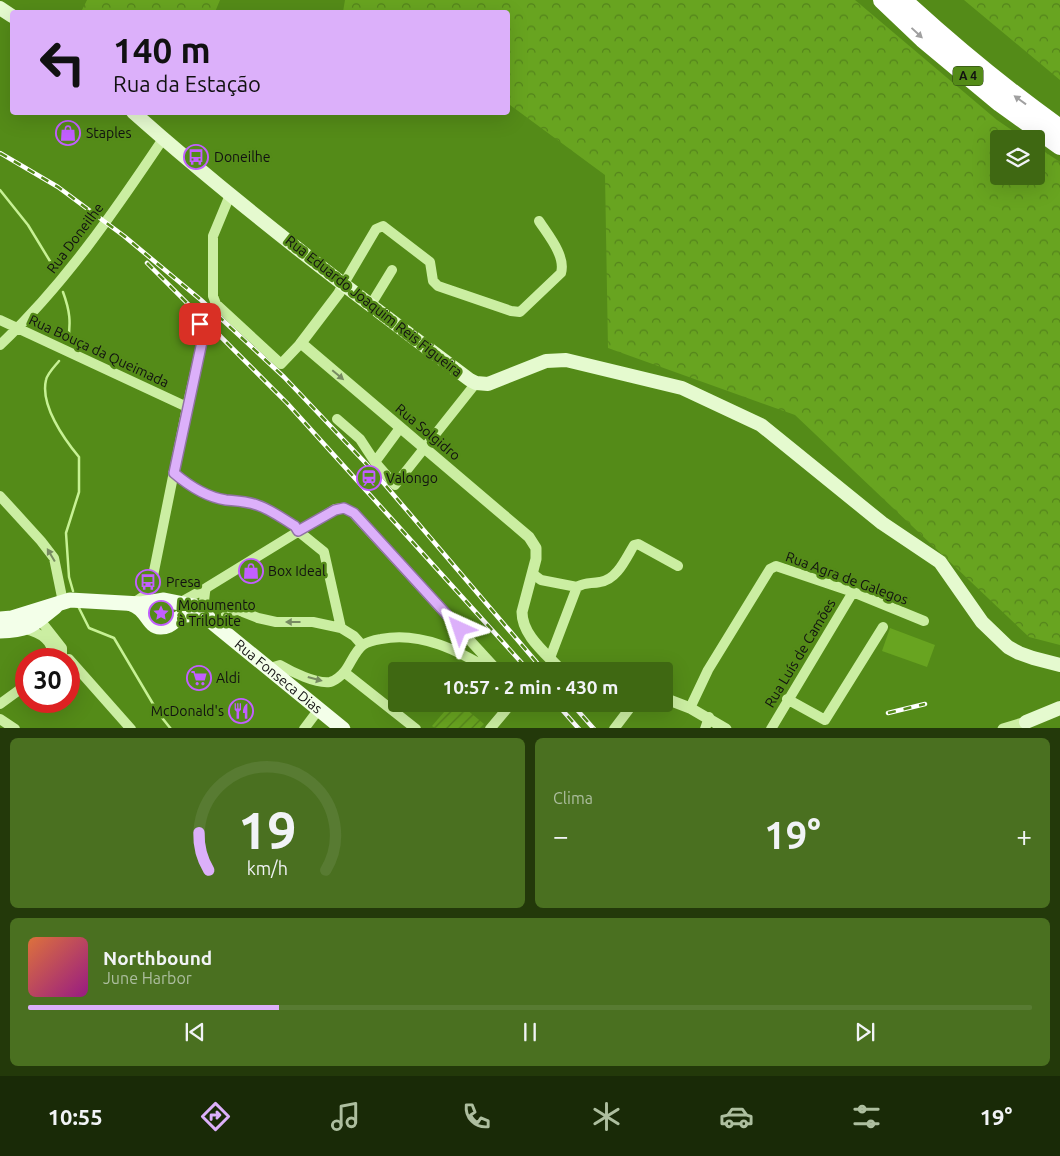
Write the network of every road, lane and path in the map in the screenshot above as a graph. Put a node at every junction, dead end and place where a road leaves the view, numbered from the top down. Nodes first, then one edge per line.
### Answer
1 (882, 0) edge
2 (903, 0) edge
3 (136, 115) edge
4 (1060, 128) edge
5 (163, 139) junction
6 (1060, 146) edge
7 (230, 195) junction
8 (539, 221) dead end
9 (392, 270) dead end
10 (343, 285) junction
11 (370, 306) junction
12 (0, 320) edge
13 (200, 324) dead end
14 (18, 328) junction
15 (301, 343) junction
16 (0, 345) edge
17 (476, 383) junction
18 (187, 407) junction
19 (337, 419) dead end
20 (400, 428) junction
21 (425, 448) junction
22 (375, 462) junction
23 (174, 473) junction
24 (0, 496) edge
25 (298, 531) junction
26 (678, 566) dead end
27 (532, 574) junction
28 (577, 587) junction
29 (853, 592) junction
30 (63, 602) junction
31 (129, 603) junction
32 (161, 604) junction
33 (206, 610) junction
34 (6, 619) edge
35 (40, 620) junction
36 (924, 621) dead end
37 (883, 627) dead end
38 (341, 628) junction
39 (25, 629) junction
40 (460, 629) junction
41 (0, 631) edge
42 (362, 646) junction
43 (51, 648) edge
44 (62, 648) edge
45 (452, 650) junction
46 (550, 658) junction
47 (475, 662) edge
48 (490, 662) edge
49 (554, 662) edge
50 (1060, 665) edge
51 (270, 668) junction
52 (80, 672) edge
53 (344, 672) junction
54 (15, 693) edge
55 (788, 699) junction
56 (673, 701) edge
57 (0, 704) edge
58 (690, 708) junction
59 (1060, 708) edge
60 (319, 709) junction
61 (505, 712) edge
62 (627, 712) edge
63 (1060, 713) edge
64 (709, 717) junction
65 (0, 719) edge
66 (1026, 722) junction
67 (334, 726) edge
68 (309, 727) edge
69 (494, 727) edge
70 (15, 728) edge
71 (131, 728) edge
72 (416, 728) edge
73 (614, 728) edge
74 (705, 728) edge
75 (726, 728) edge
76 (771, 728) edge
77 (1003, 728) edge

1 -> 6 highway, A 4
4 -> 2 highway, A 4
3 - 5 main road, Rua Eduardo Joaquim Reis Figueira
5 - 7 main road, Rua Eduardo Joaquim Reis Figueira
5 - 14 street, Rua Doneilhe
7 - 10 main road, Rua Eduardo Joaquim Reis Figueira
7 - 15 street
8 - 10 street
9 - 11 street
10 - 11 main road, Rua Eduardo Joaquim Reis Figueira
10 - 15 street
11 - 17 main road, Rua Eduardo Joaquim Reis Figueira
12 - 14 street, Rua Bouça da Queimada
13 - 18 street
14 - 16 street, Rua Doneilhe
14 - 18 street, Rua Bouça da Queimada
15 -> 20 street, Rua Solgidro
17 - 21 street
17 - 50 main road, Rua Eduardo Joaquim Reis Figueira
18 - 23 street
19 - 22 street
20 - 21 street, Rua Solgidro
20 - 22 street
21 - 22 street
21 - 27 street, Rua Solgidro
23 - 25 street
23 - 32 street
30 -> 24 street
25 - 33 street
25 - 38 street
25 - 40 street
26 - 28 street
27 - 28 street
27 - 46 street, Rua Solgidro
28 - 46 street
29 - 36 street, Rua Agra de Galegos
29 - 55 street, Rua Luís de Camões
29 - 58 street, Rua Agra de Galegos
30 - 31 main road
30 - 34 main road
30 - 35 main road
31 - 32 main road, Rua Fonseca Dias
31 - 32 street
32 - 33 street
32 - 33 main road, Rua Fonseca Dias
38 -> 33 street
33 - 51 main road, Rua Fonseca Dias
34 - 35 main road
35 - 39 main road
35 - 44 street
37 - 55 street
38 - 42 street
39 - 41 main road
39 - 43 street
40 - 45 street
40 - 48 street
42 - 45 street
42 - 53 street
45 - 47 street
46 - 49 street, Rua Solgidro
51 -> 53 street
51 - 60 main road, Rua Fonseca Dias
52 - 71 street
53 - 72 street
54 - 57 street
55 - 76 street, Rua Luís de Camões
56 - 58 street
58 - 64 street
59 - 66 main road
60 - 67 main road, Rua Fonseca Dias
60 - 68 street
61 - 69 street
62 - 73 street
63 - 66 main road
64 - 74 street
64 - 75 street
65 - 70 street
66 - 77 street

